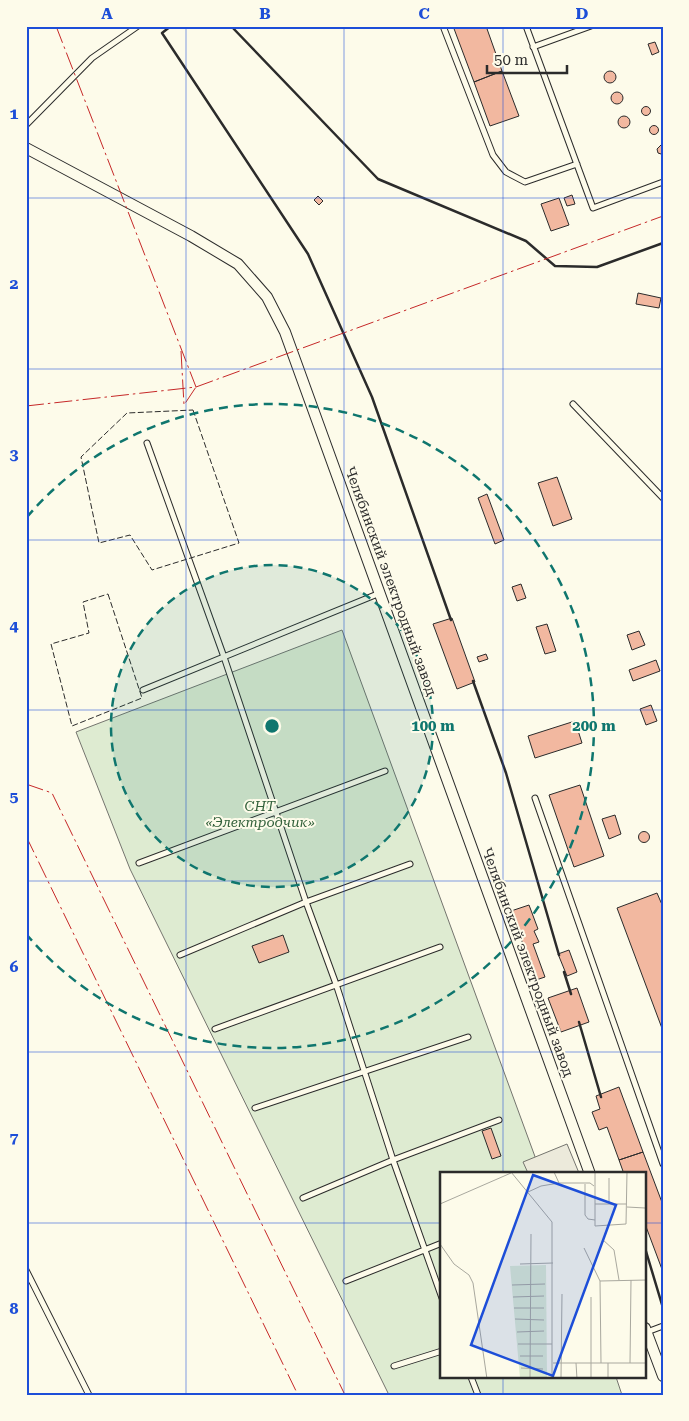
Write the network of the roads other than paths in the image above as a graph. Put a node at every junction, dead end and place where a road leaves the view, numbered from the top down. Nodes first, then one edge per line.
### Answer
1 (138, 26) edge
2 (443, 26) edge
3 (526, 26) edge
4 (591, 26) edge
5 (533, 47) junction
6 (26, 125) edge
7 (26, 148) edge
8 (577, 164) junction
9 (663, 182) edge
10 (573, 404) dead end
11 (147, 443) dead end
12 (663, 498) edge
13 (380, 593) junction
14 (224, 657) junction
15 (142, 690) dead end
16 (385, 770) dead end
17 (534, 798) dead end
18 (276, 812) junction
19 (139, 864) dead end
20 (410, 864) dead end
21 (306, 902) junction
22 (440, 947) dead end
23 (180, 955) dead end
24 (336, 984) junction
25 (215, 1029) dead end
26 (468, 1037) dead end
27 (364, 1072) junction
28 (255, 1108) dead end
29 (499, 1120) dead end
30 (393, 1160) junction
31 (663, 1164) edge
32 (587, 1172) edge
33 (302, 1198) dead end
34 (440, 1244) edge
35 (424, 1249) junction
36 (26, 1270) edge
37 (346, 1281) dead end
38 (440, 1293) edge
39 (663, 1326) edge
40 (646, 1330) edge
41 (440, 1352) edge
42 (394, 1366) dead end
43 (663, 1376) edge
44 (471, 1378) edge
45 (89, 1395) edge
46 (478, 1395) edge

1 - 6 lane
2 - 8 lane
3 - 5 lane
4 - 5 lane
5 - 8 lane
7 - 13 street, Челябинский электродный завод
8 - 9 lane
10 - 12 lane
11 - 14 lane
13 - 14 lane
13 - 32 street, Челябинский электродный завод
14 - 15 lane
14 - 18 lane
16 - 18 lane
17 - 31 lane
18 - 19 lane
18 - 21 lane
20 - 21 lane
21 - 23 lane
21 - 24 lane
22 - 24 lane
24 - 25 lane
24 - 27 lane
26 - 27 lane
27 - 28 lane
27 - 30 lane
29 - 30 lane
30 - 33 lane
30 - 35 lane
34 - 35 lane
35 - 37 lane
35 - 38 lane
36 - 45 lane
39 - 40 lane
40 - 43 street
41 - 42 lane
44 - 46 lane

